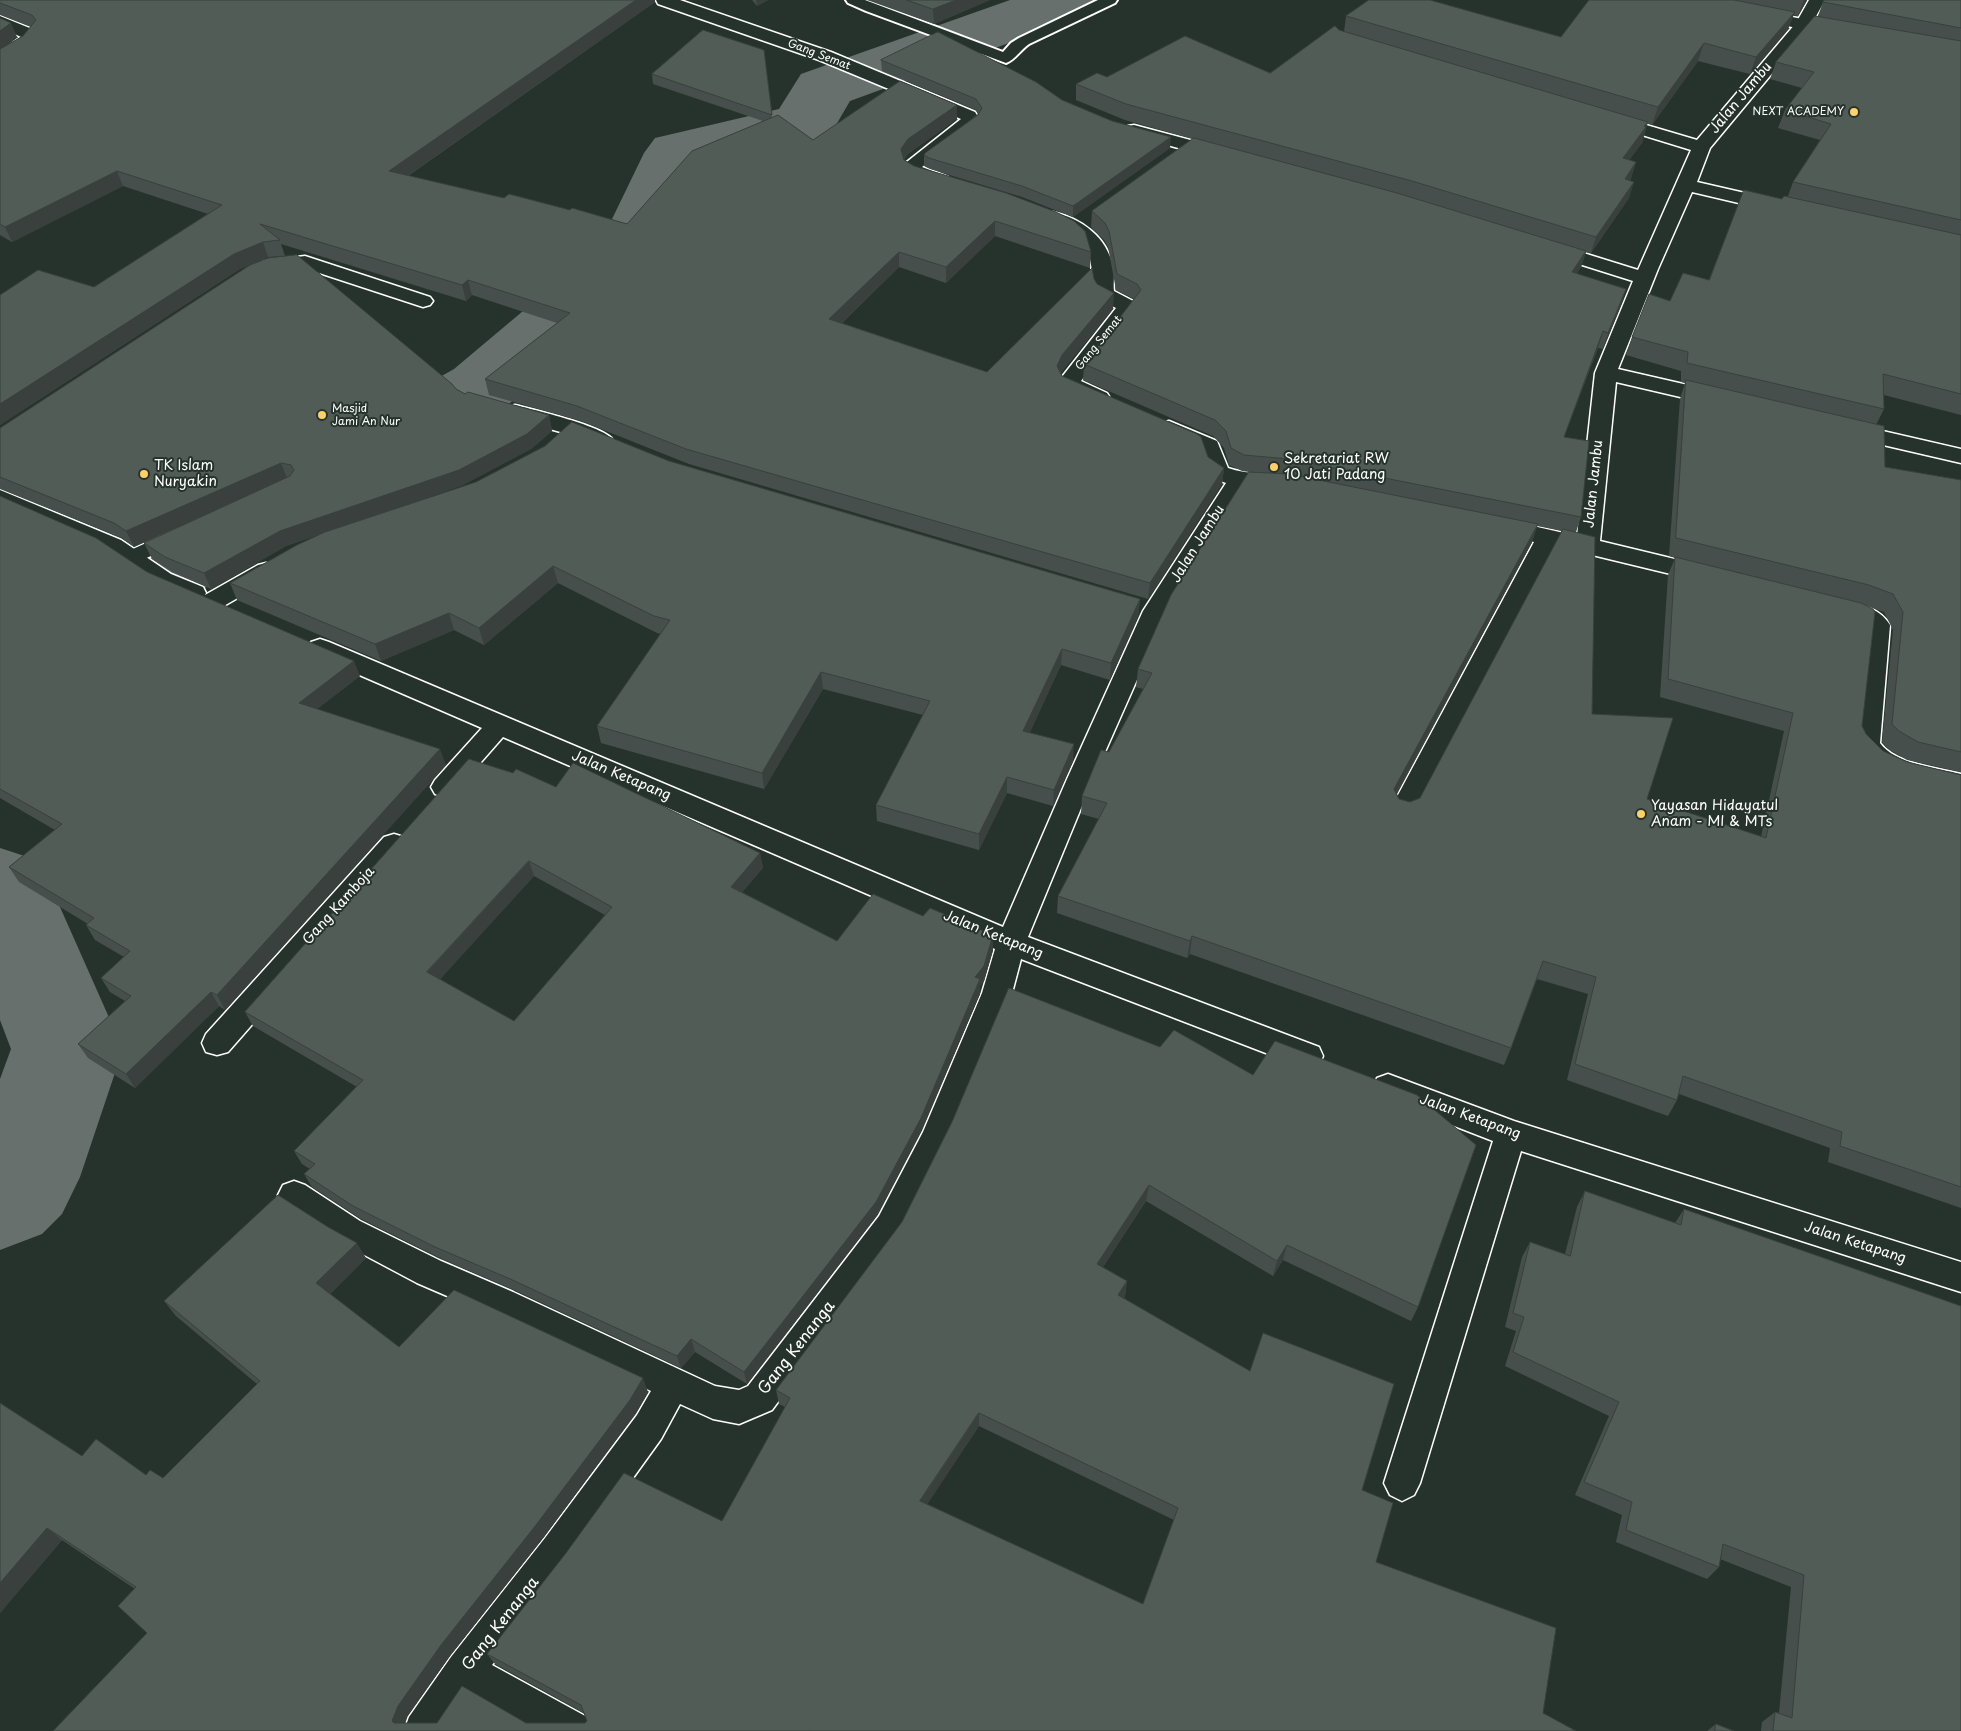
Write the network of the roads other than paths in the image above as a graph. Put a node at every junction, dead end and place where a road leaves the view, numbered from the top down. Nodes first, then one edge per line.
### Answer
1 (664, 0) edge
2 (853, 0) edge
3 (1110, 0) edge
4 (1678, 0) edge
5 (1817, 0) edge
6 (0, 21) edge
7 (1803, 25) junction
8 (1859, 35) edge
9 (0, 59) edge
10 (1590, 114) edge
11 (1118, 126) edge
12 (1189, 145) junction
13 (1701, 147) junction
14 (1173, 156) edge
15 (1237, 158) edge
16 (1686, 185) junction
17 (959, 187) edge
18 (1790, 209) edge
19 (1033, 210) edge
20 (1532, 243) edge
21 (255, 272) edge
22 (1644, 278) junction
23 (423, 301) dead end
24 (1606, 373) junction
25 (1112, 404) edge
26 (1740, 404) edge
27 (497, 406) edge
28 (1149, 419) edge
29 (1826, 425) edge
30 (572, 428) junction
31 (552, 445) edge
32 (617, 446) edge
33 (1961, 456) edge
34 (1238, 480) junction
35 (1305, 488) edge
36 (0, 497) edge
37 (1481, 523) edge
38 (198, 526) edge
39 (1549, 536) junction
40 (1588, 546) junction
41 (132, 559) junction
42 (286, 559) edge
43 (1733, 582) edge
44 (213, 601) junction
45 (1820, 603) edge
46 (240, 613) edge
47 (293, 636) edge
48 (499, 725) junction
49 (1961, 784) edge
50 (1404, 808) edge
51 (1011, 943) junction
52 (217, 1043) dead end
53 (1335, 1067) edge
54 (1363, 1077) edge
55 (1511, 1134) junction
56 (294, 1195) dead end
57 (1961, 1276) edge
58 (673, 1384) junction
59 (1402, 1483) dead end
60 (464, 1670) junction
61 (423, 1731) edge
62 (573, 1731) edge

1 - 17 street, Gang Semat
2 - 3 lane
4 - 7 street
5 - 7 street, Jalan Jambu
6 - 9 street
7 - 8 street
7 - 13 street, Jalan Jambu
10 - 13 street
11 - 12 street
12 - 14 street
12 - 15 street
13 - 16 street, Jalan Jambu
16 - 18 street
16 - 22 street, Jalan Jambu
19 - 25 street, Gang Semat
20 - 22 street
21 - 23 street
22 - 24 street, Jalan Jambu
24 - 26 street
24 - 40 street, Jalan Jambu
27 - 30 street
28 - 34 street
29 - 33 street
30 - 31 street
30 - 32 street
34 - 35 street
34 - 51 street, Jalan Jambu
36 - 41 street
37 - 39 street, Jalan Jambu
38 - 41 lane
39 - 40 street, Jalan Jambu
39 - 50 street
40 - 43 street
41 - 44 street
42 - 44 street
44 - 46 street
45 - 49 street
47 - 48 street, Jalan Ketapang
48 - 51 street, Jalan Ketapang
48 - 52 street, Gang Kamboja
51 - 53 street, Jalan Ketapang
51 - 58 street, Gang Kenanga
54 - 55 street, Jalan Ketapang
55 - 57 street, Jalan Ketapang
55 - 59 street
56 - 58 street
58 - 60 street, Gang Kenanga
60 - 61 street, Gang Kenanga
60 - 62 street

